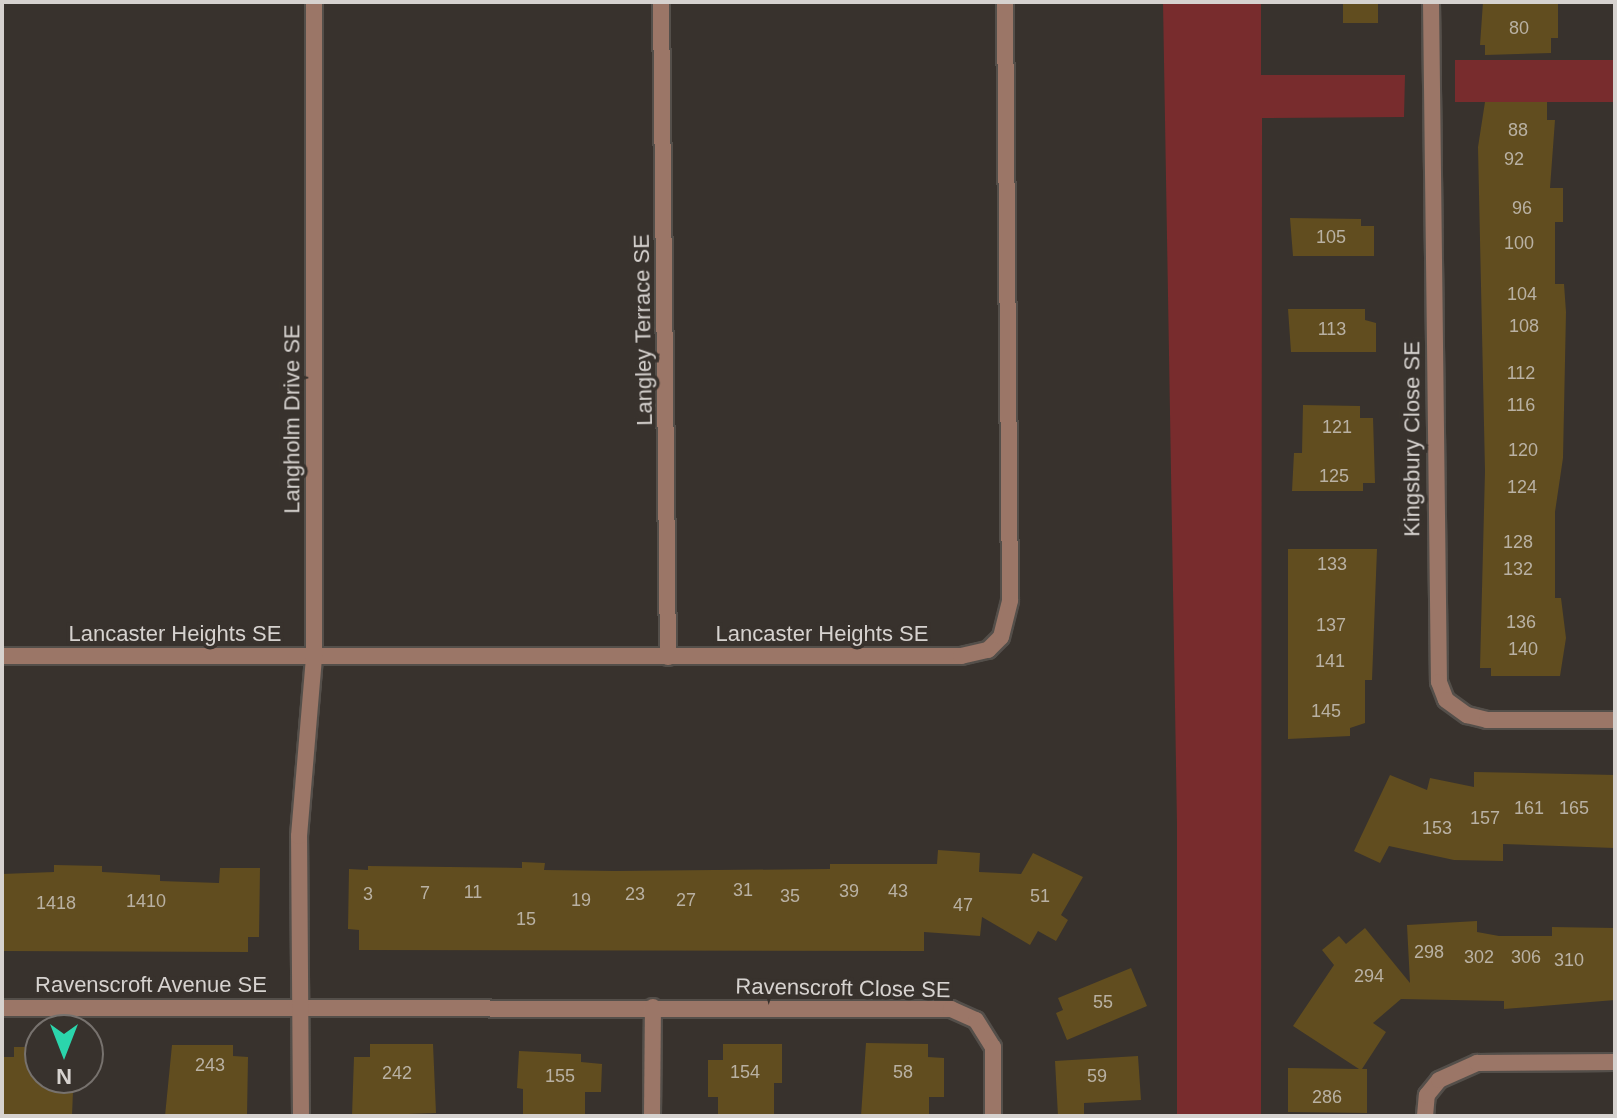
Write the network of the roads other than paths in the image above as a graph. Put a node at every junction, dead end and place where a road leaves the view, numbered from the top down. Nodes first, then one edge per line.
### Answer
1 (314, 2) edge
2 (661, 2) edge
3 (1005, 2) edge
4 (1431, 2) edge
5 (2, 656) edge
6 (314, 656) junction
7 (668, 657) junction
8 (1615, 720) edge
9 (301, 1007) junction
10 (653, 1007) junction
11 (2, 1008) edge
12 (1615, 1062) edge
13 (301, 1116) edge
14 (652, 1116) edge
15 (993, 1116) edge
16 (1425, 1116) edge

1 - 6 street, Langholm Drive SE
2 - 7 street, Langley Terrace SE
3 - 7 street, Lancaster Heights SE
4 - 8 street, Kingsbury Close SE
5 - 6 street, Lancaster Heights SE
6 - 7 street, Lancaster Heights SE
6 - 9 street, Langholm Drive SE
9 - 10 street, Ravenscroft Close SE
9 - 11 street, Ravenscroft Avenue SE
9 - 13 street, Langholm Drive SE
10 - 14 street
10 - 15 street, Ravenscroft Close SE
12 - 16 street

